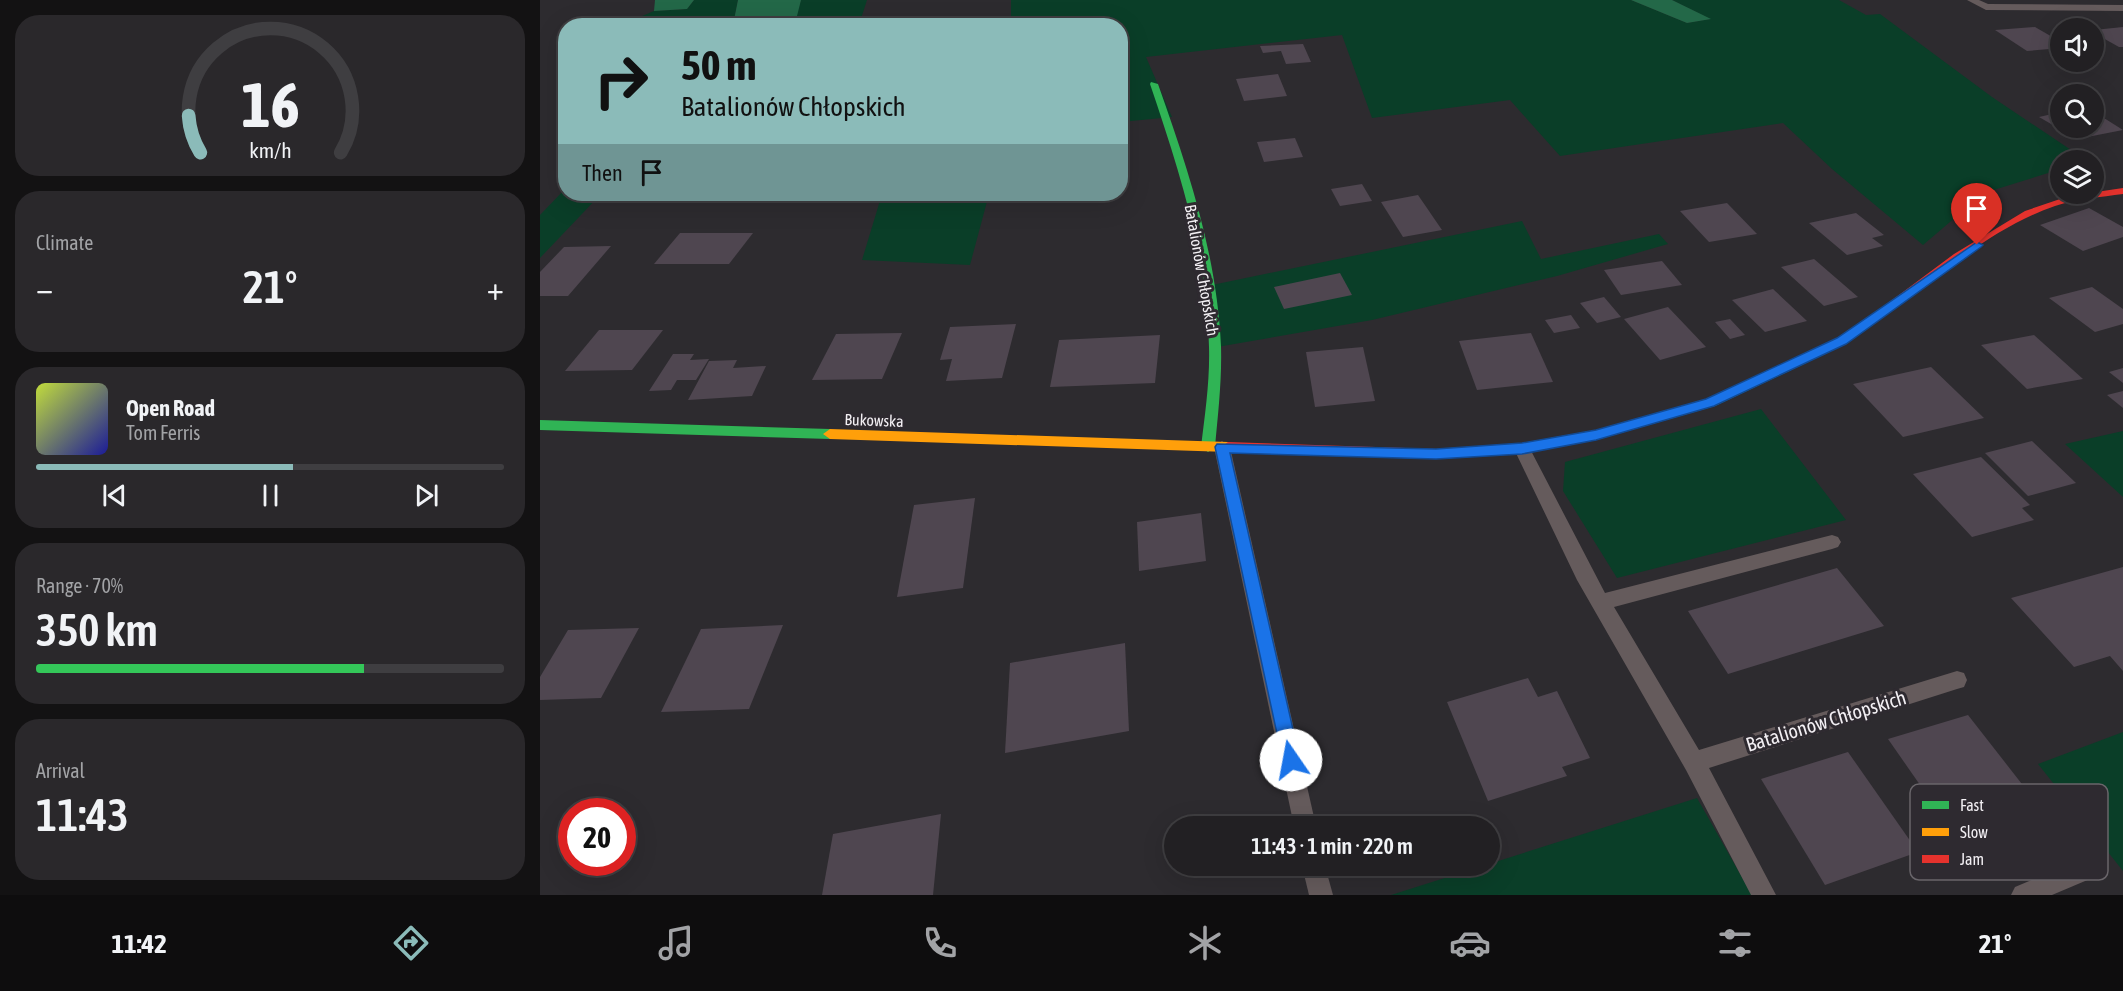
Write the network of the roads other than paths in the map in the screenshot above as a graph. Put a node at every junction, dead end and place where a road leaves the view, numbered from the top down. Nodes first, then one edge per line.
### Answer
1 (1972, 0) edge
2 (2123, 8) edge
3 (1154, 84) dead end
4 (2123, 191) edge
5 (540, 425) edge
6 (1215, 447) junction
7 (1522, 449) junction
8 (1832, 542) dead end
9 (1602, 602) junction
10 (1957, 680) dead end
11 (1694, 762) junction
12 (1303, 816) edge
13 (1316, 876) edge
14 (2060, 880) edge
15 (1321, 895) edge
16 (1764, 895) edge
17 (2023, 895) edge

1 - 2 lane
3 - 6 street, Batalionów Chłopskich
4 - 7 street
5 - 6 street, Bukowska
6 - 7 street
6 - 12 lane, Batalionów Chłopskich
7 - 9 lane
8 - 9 lane
9 - 11 lane
10 - 11 lane, Batalionów Chłopskich
11 - 16 lane
13 - 15 lane
14 - 17 lane

